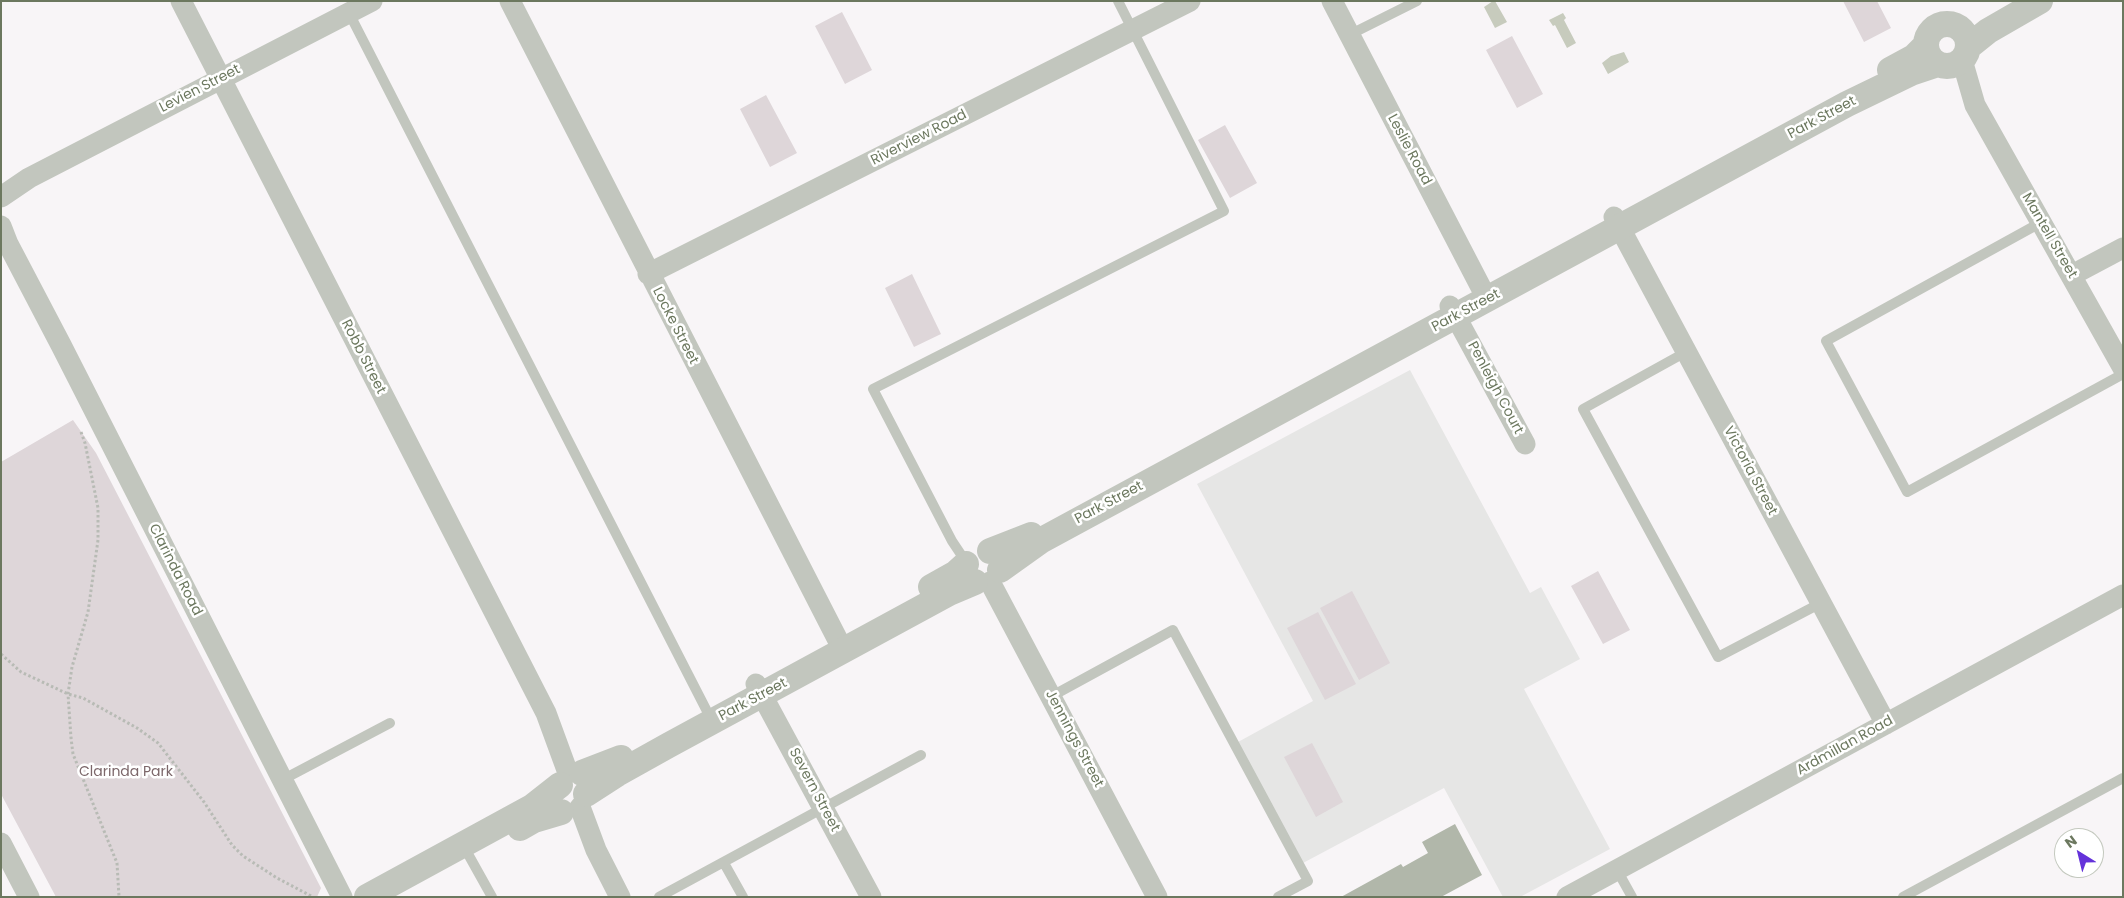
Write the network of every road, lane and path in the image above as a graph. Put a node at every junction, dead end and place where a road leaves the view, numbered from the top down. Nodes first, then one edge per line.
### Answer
1 (181, 1) edge
2 (372, 1) edge
3 (510, 1) edge
4 (1118, 1) edge
5 (1190, 1) edge
6 (1332, 1) edge
7 (1417, 1) edge
8 (2012, 1) edge
9 (2040, 1) edge
10 (345, 7) edge
11 (1132, 30) junction
12 (1350, 35) junction
13 (1949, 51) junction
14 (220, 79) junction
15 (28, 178) junction
16 (1, 186) edge
17 (1, 197) edge
18 (1617, 223) junction
19 (2040, 223) junction
20 (3, 235) edge
21 (2123, 248) edge
22 (648, 274) junction
23 (2072, 275) junction
24 (1485, 294) junction
25 (1453, 311) junction
26 (1686, 352) junction
27 (2123, 368) edge
28 (2123, 374) edge
29 (80, 430) dead end
30 (1525, 444) dead end
31 (981, 569) junction
32 (2123, 595) edge
33 (1821, 603) junction
34 (840, 645) junction
35 (1, 654) edge
36 (759, 689) junction
37 (68, 694) junction
38 (1052, 696) junction
39 (709, 716) junction
40 (390, 723) dead end
41 (1886, 724) junction
42 (921, 755) dead end
43 (2123, 778) edge
44 (282, 780) junction
45 (573, 791) junction
46 (824, 808) junction
47 (1, 843) edge
48 (466, 850) junction
49 (724, 863) junction
50 (1617, 870) junction
51 (29, 897) edge
52 (119, 897) edge
53 (313, 897) edge
54 (342, 897) edge
55 (366, 897) edge
56 (394, 897) edge
57 (492, 897) edge
58 (620, 897) edge
59 (659, 897) edge
60 (742, 897) edge
61 (871, 897) edge
62 (1157, 897) edge
63 (1278, 897) edge
64 (1567, 897) edge
65 (1632, 897) edge
66 (1903, 897) edge

1 - 14 street, Robb Street
2 - 10 street, Levien Street
3 - 22 street, Locke Street
4 - 11 lane
5 - 11 street, Riverview Road
6 - 12 street, Leslie Road
7 - 12 lane
8 - 13 street, Park Street
9 - 13 street, Park Street
10 - 14 street, Levien Street
10 - 39 lane
11 - 22 street, Riverview Road
11 - 31 lane
12 - 24 street, Leslie Road
13 - 18 street, Park Street
13 - 19 street, Mantell Street
14 - 15 street, Levien Street
14 - 45 street, Robb Street
15 - 16 street, Levien Street
15 - 17 street, Levien Street
18 - 24 street, Park Street
18 - 26 street, Victoria Street
19 - 23 street, Mantell Street
19 - 28 lane
20 - 44 street, Clarinda Road
21 - 23 street
22 - 34 street, Locke Street
23 - 27 street, Mantell Street
24 - 25 street, Park Street
25 - 30 street, Penleigh Court
25 - 31 street, Park Street
26 - 33 street, Victoria Street
26 - 33 lane
29 - 37 path
31 - 34 street, Park Street
31 - 38 street, Jennings Street
32 - 41 street, Ardmillan Road
33 - 41 street, Victoria Street
34 - 36 street, Park Street
35 - 37 path
36 - 39 street, Park Street
36 - 46 street, Severn Street
37 - 52 path
37 - 53 path
38 - 62 street, Jennings Street
38 - 63 lane
39 - 45 street, Park Street
40 - 44 lane
41 - 50 street, Ardmillan Road
42 - 46 lane
43 - 66 lane
44 - 54 street, Clarinda Road
45 - 48 street, Park Street
45 - 58 street, Robb Street
46 - 49 lane
46 - 61 street, Severn Street
47 - 51 street
48 - 55 street, Park Street
48 - 56 street, Park Street
48 - 57 lane
49 - 59 lane
49 - 60 lane
50 - 64 street, Ardmillan Road
50 - 65 lane

